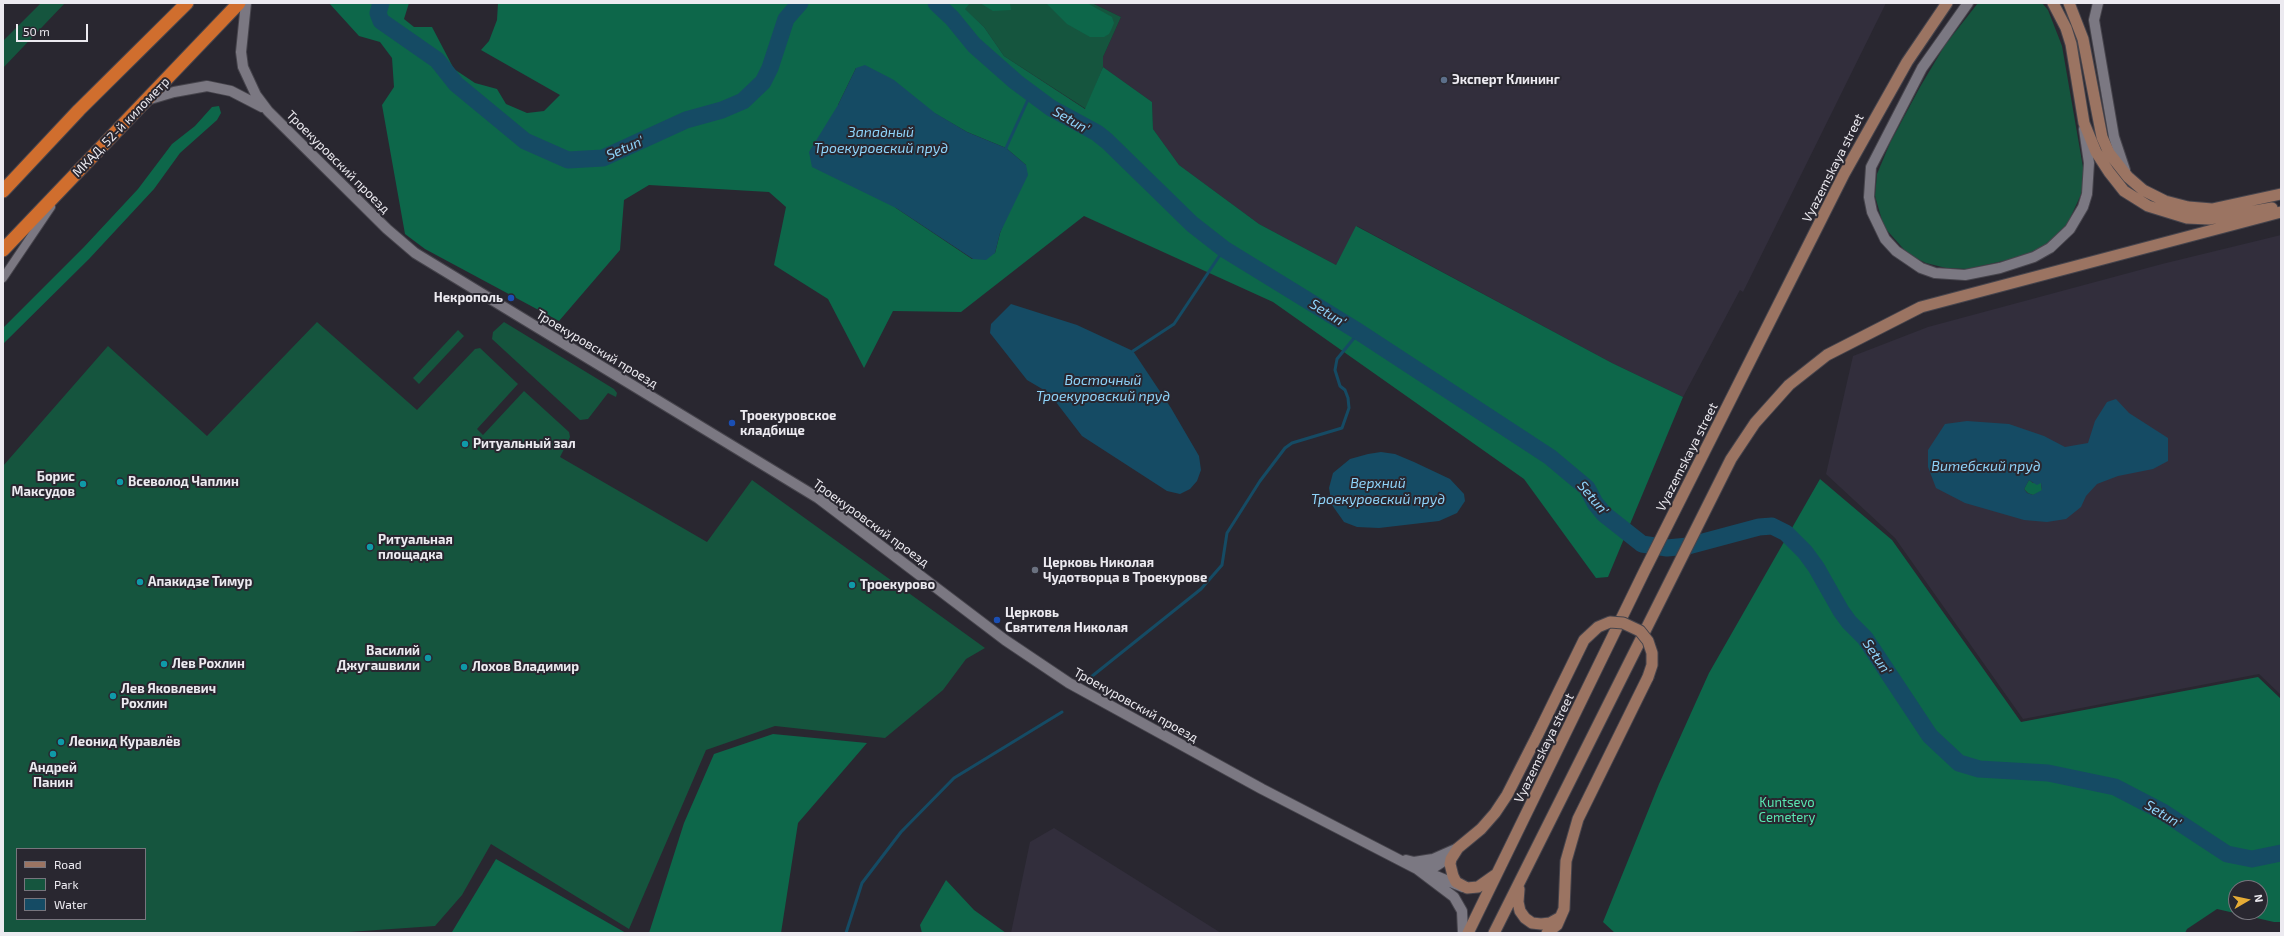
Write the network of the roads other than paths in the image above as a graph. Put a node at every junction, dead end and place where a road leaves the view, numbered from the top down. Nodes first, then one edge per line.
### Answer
1 (186, 3) edge
2 (239, 3) edge
3 (246, 3) edge
4 (1943, 3) edge
5 (1947, 3) edge
6 (1968, 3) edge
7 (2098, 3) edge
8 (2070, 4) edge
9 (2056, 7) edge
10 (1937, 14) junction
11 (147, 100) junction
12 (268, 111) junction
13 (2084, 123) junction
14 (2128, 178) junction
15 (65, 186) junction
16 (3, 192) edge
17 (2277, 195) edge
18 (2281, 206) edge
19 (2281, 212) edge
20 (3, 250) edge
21 (3, 278) edge
22 (1456, 850) junction
23 (1399, 859) junction
24 (1450, 864) junction
25 (1417, 869) junction
26 (1499, 871) junction
27 (1450, 882) junction
28 (1520, 882) junction
29 (1466, 888) junction
30 (1458, 903) junction
31 (1561, 916) junction
32 (1463, 933) edge
33 (1468, 933) edge
34 (1494, 933) edge
35 (1547, 933) edge

1 - 16 highway
2 - 11 highway, МКАД, 52-й километр
3 - 12 street, Троекуровский проезд
4 - 10 main road
5 - 10 main road, Vyazemskaya street
6 - 13 street
7 - 14 street
8 - 14 main road
9 - 13 main road
10 - 26 main road, Vyazemskaya street
11 - 12 street, Троекуровский проезд
11 - 15 highway, МКАД, 52-й километр
12 - 23 street, Троекуровский проезд
13 - 18 main road
14 - 17 main road
15 - 20 highway, МКАД, 52-й километр
15 - 21 street
19 - 28 main road
22 - 23 street
22 - 24 main road
22 - 25 street
22 - 31 main road, bridge
23 - 25 street, Троекуровский проезд
24 - 27 street
24 - 29 main road
25 - 27 street
25 - 30 street, Троекуровский проезд
26 - 29 main road
26 - 33 main road, Vyazemskaya street
27 - 29 street
27 - 30 street
28 - 31 main road
28 - 34 main road
30 - 32 street, Троекуровский проезд
31 - 35 main road

